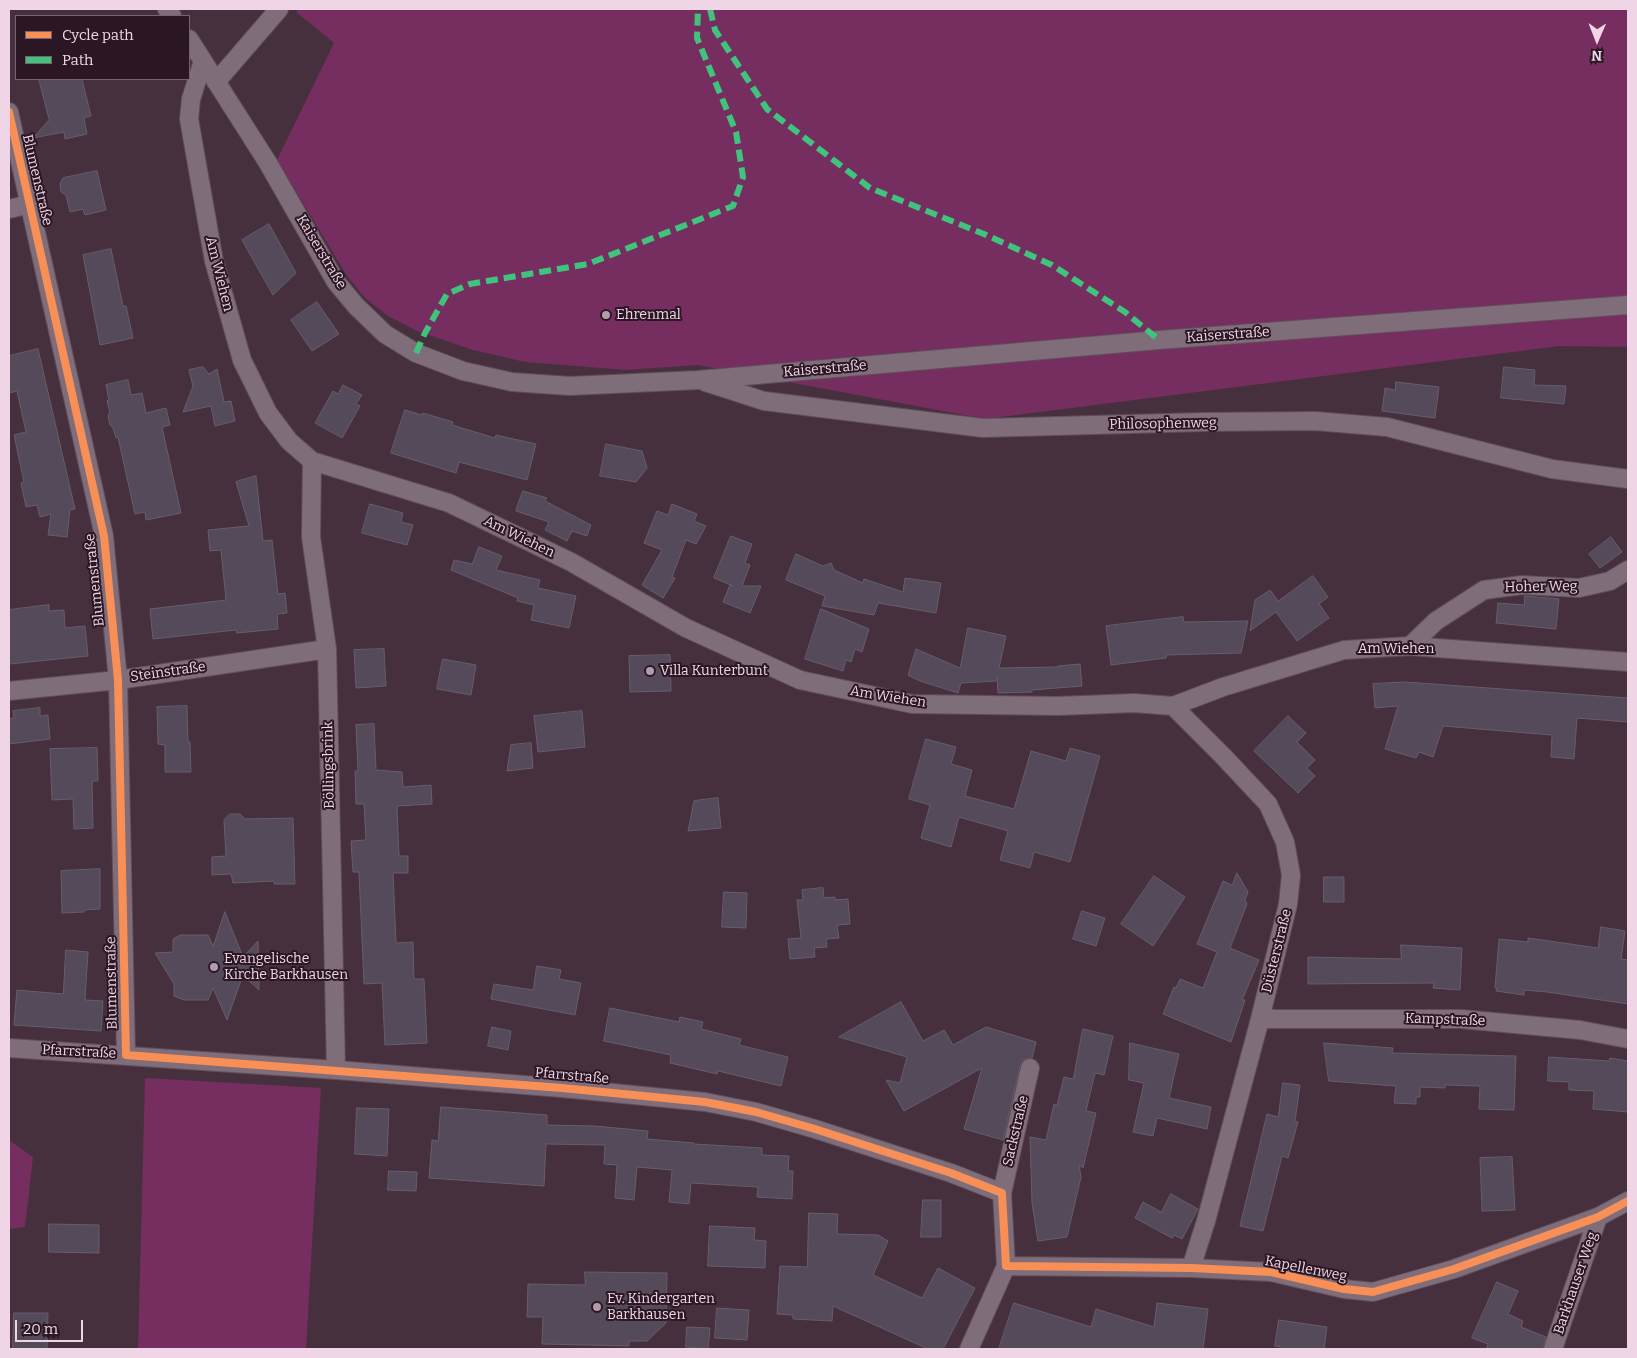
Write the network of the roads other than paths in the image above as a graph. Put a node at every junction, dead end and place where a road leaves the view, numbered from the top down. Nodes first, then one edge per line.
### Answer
1 (279, 9) edge
2 (190, 41) edge
3 (203, 62) junction
4 (216, 82) junction
5 (9, 112) edge
6 (30, 204) junction
7 (9, 209) edge
8 (1628, 305) edge
9 (698, 380) junction
10 (312, 461) junction
11 (1628, 479) edge
12 (1628, 570) edge
13 (1410, 646) junction
14 (327, 649) junction
15 (1628, 662) edge
16 (118, 680) junction
17 (9, 691) edge
18 (1172, 706) junction
19 (1260, 1019) junction
20 (1628, 1039) edge
21 (9, 1048) edge
22 (126, 1055) junction
23 (1030, 1068) dead end
24 (336, 1070) junction
25 (1002, 1193) junction
26 (1628, 1201) edge
27 (1598, 1217) junction
28 (1006, 1266) junction
29 (1191, 1268) junction
30 (969, 1349) edge
31 (1553, 1349) edge

1 - 4 street
2 - 3 street, Kaiserstraße
3 - 4 street, Kaiserstraße
3 - 10 street, Am Wiehen
4 - 9 street, Kaiserstraße
5 - 6 street, Blumenstraße
6 - 7 street
6 - 16 street, Blumenstraße
8 - 9 street, Kaiserstraße
9 - 11 street, Philosophenweg
10 - 14 street, Böllingsbrink
10 - 18 street, Am Wiehen
12 - 13 street, Hoher Weg
13 - 15 street, Am Wiehen
13 - 18 street, Am Wiehen
14 - 16 street, Steinstraße
14 - 24 street, Böllingsbrink
16 - 17 street, Steinstraße
16 - 22 street, Blumenstraße
18 - 19 street, Düsterstraße
19 - 20 street, Kampstraße
19 - 29 street, Düsterstraße
21 - 22 street, Pfarrstraße
22 - 24 street, Pfarrstraße
23 - 25 street, Sackstraße
24 - 25 street, Pfarrstraße
25 - 28 street
26 - 27 street, Kapellenweg
27 - 29 street, Kapellenweg
27 - 31 street, Barkhauser Weg
28 - 29 street, Kapellenweg
28 - 30 street

